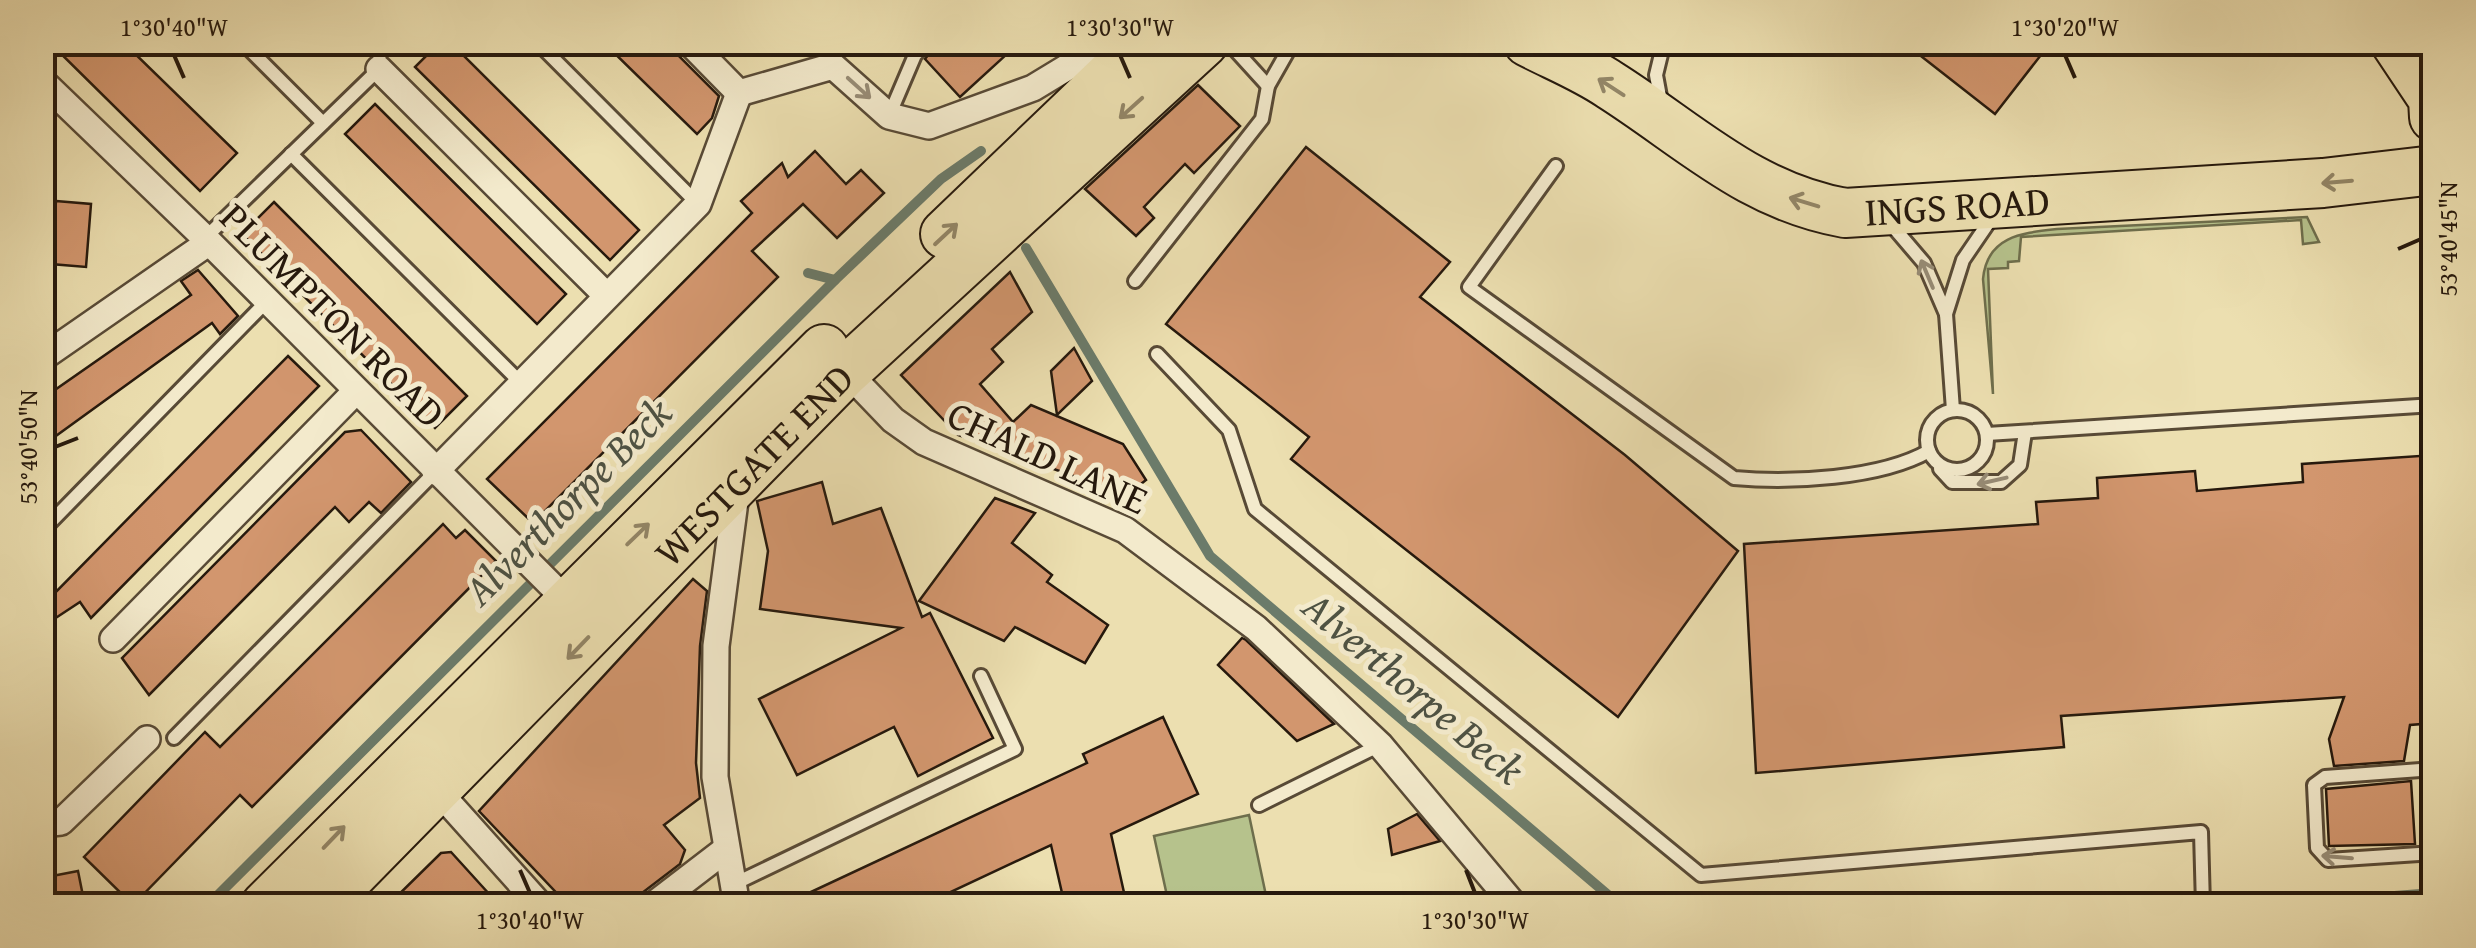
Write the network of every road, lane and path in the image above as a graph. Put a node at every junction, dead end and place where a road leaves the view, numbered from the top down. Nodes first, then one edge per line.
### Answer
1 (242, 42) edge
2 (536, 42) edge
3 (689, 42) edge
4 (928, 42) edge
5 (1204, 42) edge
6 (1228, 42) edge
7 (1293, 42) edge
8 (1528, 42) edge
9 (1664, 42) edge
10 (2395, 42) edge
11 (1121, 46) edge
12 (380, 56) edge
13 (42, 82) edge
14 (1268, 86) junction
15 (739, 93) junction
16 (889, 116) junction
17 (2434, 121) edge
18 (323, 123) junction
19 (1687, 142) junction
20 (291, 154) junction
21 (1556, 166) dead end
22 (2428, 171) edge
23 (698, 204) junction
24 (1999, 205) junction
25 (1883, 214) junction
26 (207, 240) junction
27 (1134, 281) dead end
28 (607, 296) junction
29 (266, 301) junction
30 (1946, 314) junction
31 (1157, 354) dead end
32 (42, 358) edge
33 (846, 372) junction
34 (522, 384) junction
35 (356, 391) junction
36 (2434, 405) edge
37 (1953, 410) junction
38 (2026, 432) junction
39 (1987, 434) junction
40 (1932, 456) junction
41 (435, 472) junction
42 (724, 474) junction
43 (42, 530) edge
44 (646, 578) junction
45 (564, 598) junction
46 (113, 639) dead end
47 (980, 676) dead end
48 (174, 738) dead end
49 (146, 739) dead end
50 (1380, 745) junction
51 (2434, 769) edge
52 (438, 791) junction
53 (1260, 805) dead end
54 (42, 824) edge
55 (725, 850) junction
56 (2434, 853) edge
57 (734, 895) edge
58 (265, 906) edge
59 (322, 906) edge
60 (541, 906) edge
61 (652, 906) edge
62 (1514, 906) edge
63 (2202, 906) edge

1 - 18 lane
2 - 23 lane
3 - 15 street
4 - 16 lane
5 -> 33 highway, WESTGATE END
6 - 14 lane
7 - 14 lane
19 -> 8 highway, INGS ROAD
9 - 19 lane
10 - 17 highway
11 - 16 street
42 -> 11 highway, WESTGATE END
12 - 18 lane
12 - 28 street
13 - 26 street, PLUMPTON ROAD
14 - 27 lane
15 -> 16 street
15 - 23 street
17 - 22 highway
18 - 20 lane
25 -> 19 highway, INGS ROAD
20 - 26 lane
20 - 34 lane
21 - 40 lane
22 -> 24 highway, INGS ROAD
23 - 28 street
24 - 25 highway, INGS ROAD
24 - 30 lane
30 -> 25 lane
26 - 29 street, PLUMPTON ROAD
26 - 32 street
28 - 34 street
29 - 35 street, PLUMPTON ROAD
29 - 43 lane
30 - 37 lane
31 - 63 lane
33 - 42 highway, WESTGATE END
33 - 50 street, CHALD LANE
34 - 41 street
35 - 41 street, PLUMPTON ROAD
35 - 46 street
36 - 38 lane
37 - 39 lane
37 - 40 lane
38 - 39 lane
38 -> 40 lane
39 - 40 lane
41 - 45 street, PLUMPTON ROAD
41 - 48 lane
42 - 44 highway, WESTGATE END
45 -> 42 highway, WESTGATE END
42 - 55 street
44 - 45 highway
44 -> 52 highway, WESTGATE END
58 -> 45 highway, WESTGATE END
47 - 57 lane
49 - 54 street
50 - 53 lane
50 - 62 street, CHALD LANE
56 -> 51 lane
52 - 59 highway, WESTGATE END
52 - 60 street
55 - 57 street
55 - 61 street

